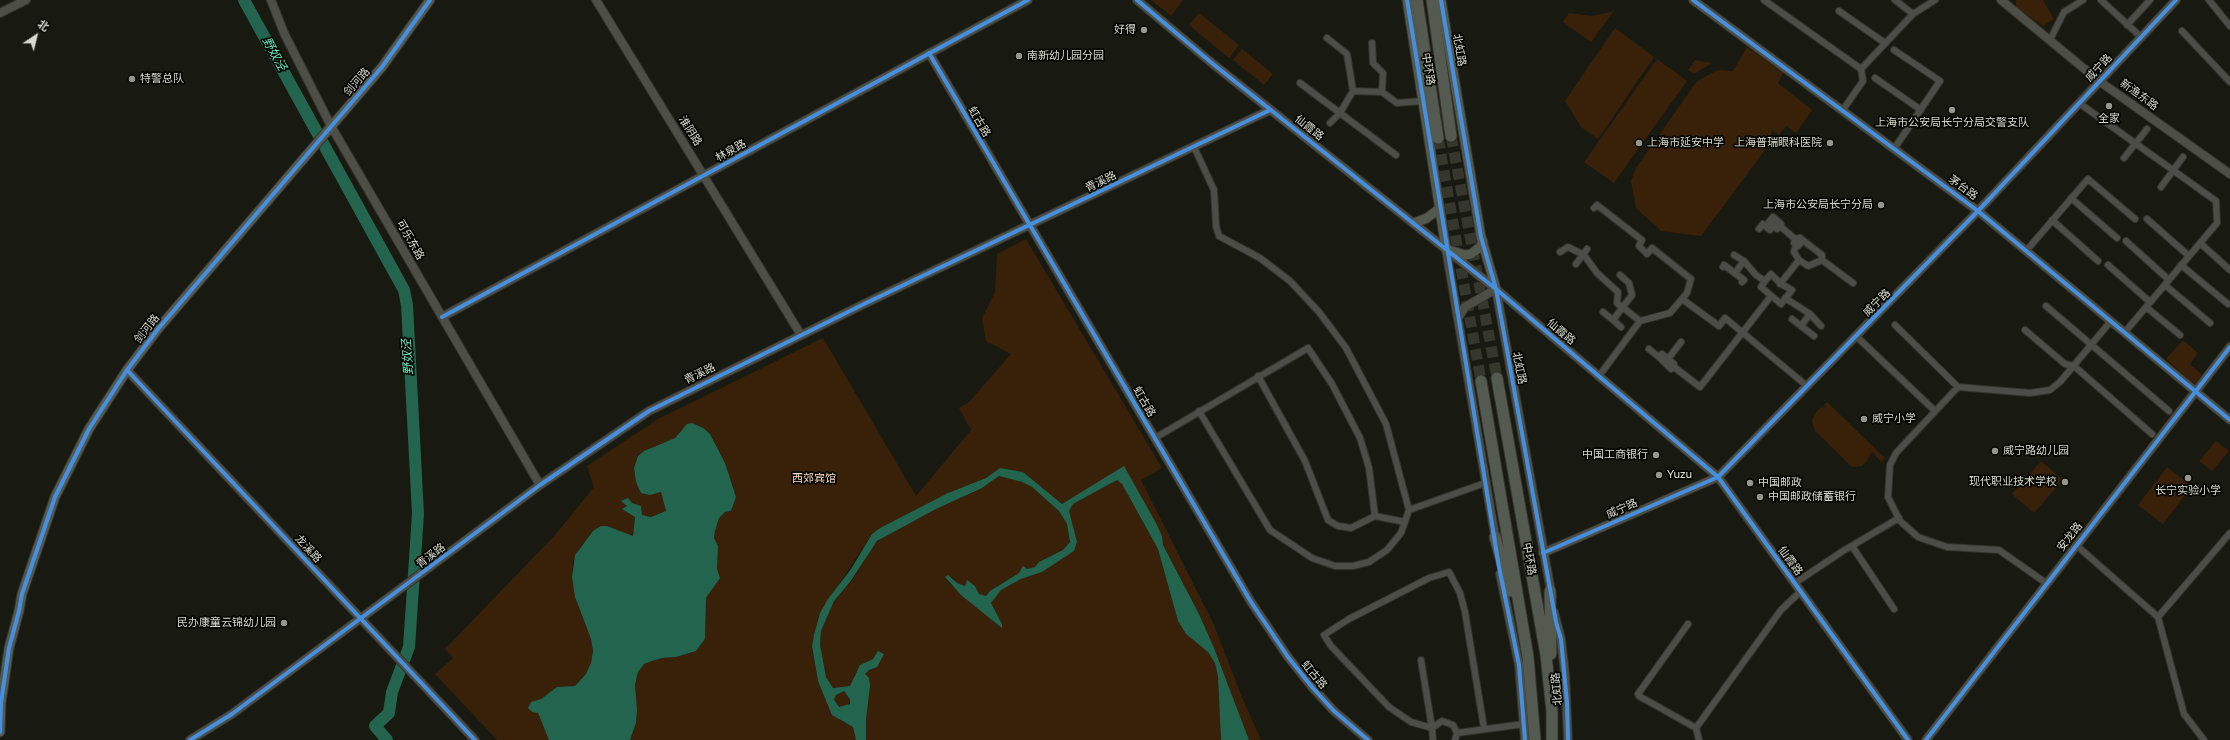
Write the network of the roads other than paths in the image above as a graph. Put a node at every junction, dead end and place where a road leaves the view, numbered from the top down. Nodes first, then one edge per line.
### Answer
1 (26, 0) edge
2 (271, 0) edge
3 (430, 0) edge
4 (596, 0) edge
5 (1028, 0) edge
6 (1137, 0) edge
7 (1408, 0) edge
8 (1417, 0) edge
9 (1432, 0) edge
10 (1441, 0) edge
11 (1693, 0) edge
12 (1764, 0) edge
13 (1895, 0) edge
14 (1935, 0) edge
15 (2001, 0) edge
16 (2083, 0) edge
17 (2101, 0) edge
18 (2150, 0) edge
19 (2176, 0) edge
20 (2209, 0) edge
21 (1839, 11) dead end
22 (0, 13) edge
23 (1913, 14) junction
24 (2127, 25) junction
25 (2230, 26) edge
26 (2182, 31) dead end
27 (2140, 37) junction
28 (1328, 38) dead end
29 (2050, 40) junction
30 (1372, 42) dead end
31 (1884, 43) junction
32 (1894, 50) dead end
33 (929, 53) junction
34 (1861, 69) junction
35 (1875, 78) dead end
36 (2099, 80) junction
37 (2230, 82) edge
38 (1300, 83) dead end
39 (1353, 91) junction
40 (1382, 92) junction
41 (1423, 101) junction
42 (2079, 103) junction
43 (1270, 110) junction
44 (1921, 110) junction
45 (1842, 111) junction
46 (1340, 113) junction
47 (1330, 123) dead end
48 (331, 126) junction
49 (2147, 129) dead end
50 (1451, 136) tunnel mouth
51 (1438, 138) tunnel mouth
52 (2136, 143) junction
53 (1194, 147) junction
54 (1894, 149) junction
55 (1396, 155) dead end
56 (2183, 157) dead end
57 (2124, 158) dead end
58 (2173, 170) junction
59 (2230, 174) edge
60 (705, 176) junction
61 (2161, 188) dead end
62 (2071, 198) junction
63 (1440, 208) junction
64 (1594, 208) dead end
65 (1978, 211) junction
66 (2135, 219) dead end
67 (2147, 219) dead end
68 (2052, 220) junction
69 (1414, 223) junction
70 (1030, 226) junction
71 (1759, 229) dead end
72 (2117, 238) dead end
73 (1797, 241) junction
74 (2126, 241) dead end
75 (1483, 242) junction
76 (2200, 243) junction
77 (1446, 249) junction
78 (1587, 249) dead end
79 (2026, 250) junction
80 (1560, 252) dead end
81 (1582, 254) junction
82 (1734, 255) dead end
83 (2189, 256) junction
84 (1799, 260) junction
85 (2098, 260) dead end
86 (1744, 261) junction
87 (1820, 261) junction
88 (1576, 264) dead end
89 (2108, 265) dead end
90 (2181, 265) junction
91 (1723, 267) dead end
92 (2230, 270) edge
93 (1735, 273) junction
94 (1620, 275) dead end
95 (1765, 281) junction
96 (1742, 282) dead end
97 (2167, 282) junction
98 (1853, 283) dead end
99 (1780, 284) junction
100 (1496, 288) junction
101 (1771, 296) junction
102 (1785, 298) junction
103 (1682, 299) junction
104 (2148, 304) junction
105 (2228, 304) dead end
106 (2046, 306) dead end
107 (1623, 307) junction
108 (1603, 312) dead end
109 (1810, 314) junction
110 (442, 317) junction
111 (1458, 318) junction
112 (1792, 319) dead end
113 (1612, 320) junction
114 (1640, 321) junction
115 (2112, 321) junction
116 (2210, 323) dead end
117 (1895, 325) dead end
118 (1801, 326) junction
119 (1821, 326) dead end
120 (1621, 327) dead end
121 (2025, 330) dead end
122 (1743, 332) junction
123 (2124, 332) junction
124 (801, 335) junction
125 (2180, 335) dead end
126 (1814, 336) dead end
127 (1856, 336) junction
128 (1681, 342) dead end
129 (2092, 345) junction
130 (2230, 347) edge
131 (1649, 349) dead end
132 (1660, 358) junction
133 (1668, 359) junction
134 (2074, 366) junction
135 (1674, 367) junction
136 (127, 370) junction
137 (1258, 376) junction
138 (1599, 376) junction
139 (1497, 378) tunnel mouth
140 (1481, 381) tunnel mouth
141 (1807, 386) junction
142 (1958, 387) junction
143 (2194, 391) junction
144 (1200, 411) junction
145 (1935, 411) junction
146 (2169, 411) dead end
147 (2230, 420) edge
148 (2152, 434) dead end
149 (1155, 438) junction
150 (1718, 477) junction
151 (1485, 483) junction
152 (540, 485) junction
153 (1409, 510) junction
154 (1375, 516) junction
155 (1899, 518) junction
156 (1405, 522) junction
157 (2230, 533) edge
158 (1495, 537) junction
159 (2076, 544) junction
160 (1852, 546) junction
161 (1543, 553) junction
162 (1795, 583) junction
163 (2046, 583) junction
164 (1550, 591) junction
165 (1801, 591) junction
166 (1894, 609) dead end
167 (2158, 617) junction
168 (361, 618) junction
169 (1688, 624) dead end
170 (1526, 646) junction
171 (1421, 660) dead end
172 (1551, 700) junction
173 (1524, 724) junction
174 (1432, 728) junction
175 (1484, 728) junction
176 (1696, 728) junction
177 (0, 732) edge
178 (1457, 733) junction
179 (190, 740) edge
180 (475, 740) edge
181 (1368, 740) edge
182 (1433, 740) edge
183 (1455, 740) edge
184 (1525, 740) edge
185 (1535, 740) edge
186 (1552, 740) edge
187 (1568, 740) edge
188 (1699, 740) edge
189 (1908, 740) edge
190 (1926, 740) edge
191 (2204, 740) edge

1 - 22 street
2 - 48 street, 可乐东路
3 - 48 main road, 剑河路
4 - 60 street, 淮阴路
5 - 33 street, 林泉路
6 - 43 street, 仙霞路
7 - 41 main road
8 - 51 highway, 中环路
9 - 50 highway, 中环路
10 - 75 main road, 北虹路
11 - 45 street, 茅台路
12 - 34 street
13 - 23 street
14 - 23 street
15 - 29 street, 新渔东路
16 - 29 street
17 - 24 street
18 - 24 street
19 - 27 street, 威宁路
20 - 25 street
21 - 31 street
23 - 31 street
24 - 27 street
26 - 37 street
27 - 36 street, 威宁路
28 - 39 street
29 - 36 street, 新渔东路
30 - 40 street
31 - 34 street
32 - 44 street
33 - 60 street, 林泉路
33 - 70 street, 虹古路
34 - 45 street
35 - 44 street
36 - 42 street, 威宁路
36 - 59 street, 新渔东路
38 - 46 street
39 - 40 street
39 - 46 street
40 - 41 street
41 - 63 main road
42 - 52 street
42 - 65 street, 威宁路
43 - 53 street, 青溪路
43 - 69 street, 仙霞路
44 - 54 street
45 - 54 street, 茅台路
46 - 47 street
46 - 55 street
48 - 110 street, 可乐东路
48 - 136 main road, 剑河路
49 - 52 street
52 - 57 street
52 - 58 street
53 - 70 street, 青溪路
53 - 153 street
54 - 65 street, 茅台路
56 - 58 street
58 - 61 street
58 - 76 street
60 - 110 street, 林泉路
60 - 124 street, 淮阴路
62 - 66 street
62 - 68 street
62 - 72 street
63 - 69 main road
63 - 77 main road
64 - 103 street
65 - 79 street, 茅台路
65 - 127 street, 威宁路
67 - 83 street
68 - 79 street
68 - 85 street
69 - 77 street, 仙霞路
70 - 124 street, 青溪路
70 - 149 street, 虹古路
71 - 73 street
73 - 84 street
73 - 87 street
74 - 97 street
75 - 77 main road
75 - 100 main road, 北虹路
76 - 83 street
76 - 92 street
77 - 100 street, 仙霞路
77 - 111 street
78 - 81 street
79 - 115 street, 茅台路
80 - 81 street
81 - 88 street
81 - 107 street
82 - 86 street
83 - 90 street
84 - 87 street
84 - 99 street
86 - 93 street
86 - 95 street
87 - 98 street
89 - 104 street
90 - 97 street
90 - 105 street
91 - 93 street
93 - 96 street
94 - 107 street
95 - 99 street
95 - 101 street
97 - 104 street
97 - 116 street
99 - 102 street
100 - 111 street
100 - 138 street, 仙霞路
100 - 161 street, 北虹路
101 - 102 street
101 - 122 street
102 - 109 street
103 - 114 street
103 - 122 street
104 - 123 street
104 - 125 street
106 - 129 street
107 - 113 street
107 - 114 street
108 - 113 street
109 - 118 street
109 - 119 street
110 - 152 street, 可乐东路
111 - 151 street
112 - 118 street
113 - 120 street
114 - 138 street
115 - 123 street, 茅台路
115 - 129 street
117 - 142 street
118 - 126 street
121 - 134 street
122 - 135 street
122 - 141 street
123 - 143 street, 茅台路
124 - 152 street, 青溪路
127 - 141 street, 威宁路
127 - 145 street
128 - 133 street
129 - 134 street
129 - 146 street
130 - 143 street, 安龙路
131 - 132 street
132 - 133 street
132 - 135 street
133 - 135 street
134 - 142 street
134 - 148 street
136 - 168 street, 龙溪路
136 - 177 main road, 剑河路
137 - 144 street
137 - 154 street
137 - 154 street
138 - 150 street, 仙霞路
139 - 172 highway, 中环路
140 - 170 highway, 中环路
141 - 150 street, 威宁路
142 - 145 street
143 - 147 street, 茅台路
143 - 159 street, 安龙路
144 - 149 street
144 - 156 street
145 - 155 street
149 - 181 street, 虹古路
150 - 161 street, 威宁路
150 - 162 street, 仙霞路
151 - 153 street
151 - 158 street
152 - 168 street, 青溪路
153 - 156 street
154 - 156 street
155 - 160 street
155 - 163 street
157 - 167 street
158 - 170 highway
158 - 173 street
159 - 163 street, 安龙路
159 - 167 street
160 - 162 street
160 - 166 street
161 - 164 street, 北虹路
162 - 165 street, 仙霞路
163 - 190 street, 安龙路
164 - 172 highway
164 - 187 street, 北虹路
165 - 176 street
165 - 189 street, 仙霞路
167 - 191 street
168 - 179 street, 青溪路
168 - 180 street, 龙溪路
169 - 176 street
170 - 185 highway, 中环路
171 - 174 street
172 - 186 highway, 中环路
173 - 175 street
173 - 184 street
174 - 175 street
174 - 178 street
174 - 182 street
175 - 178 street
176 - 188 street
178 - 183 street

